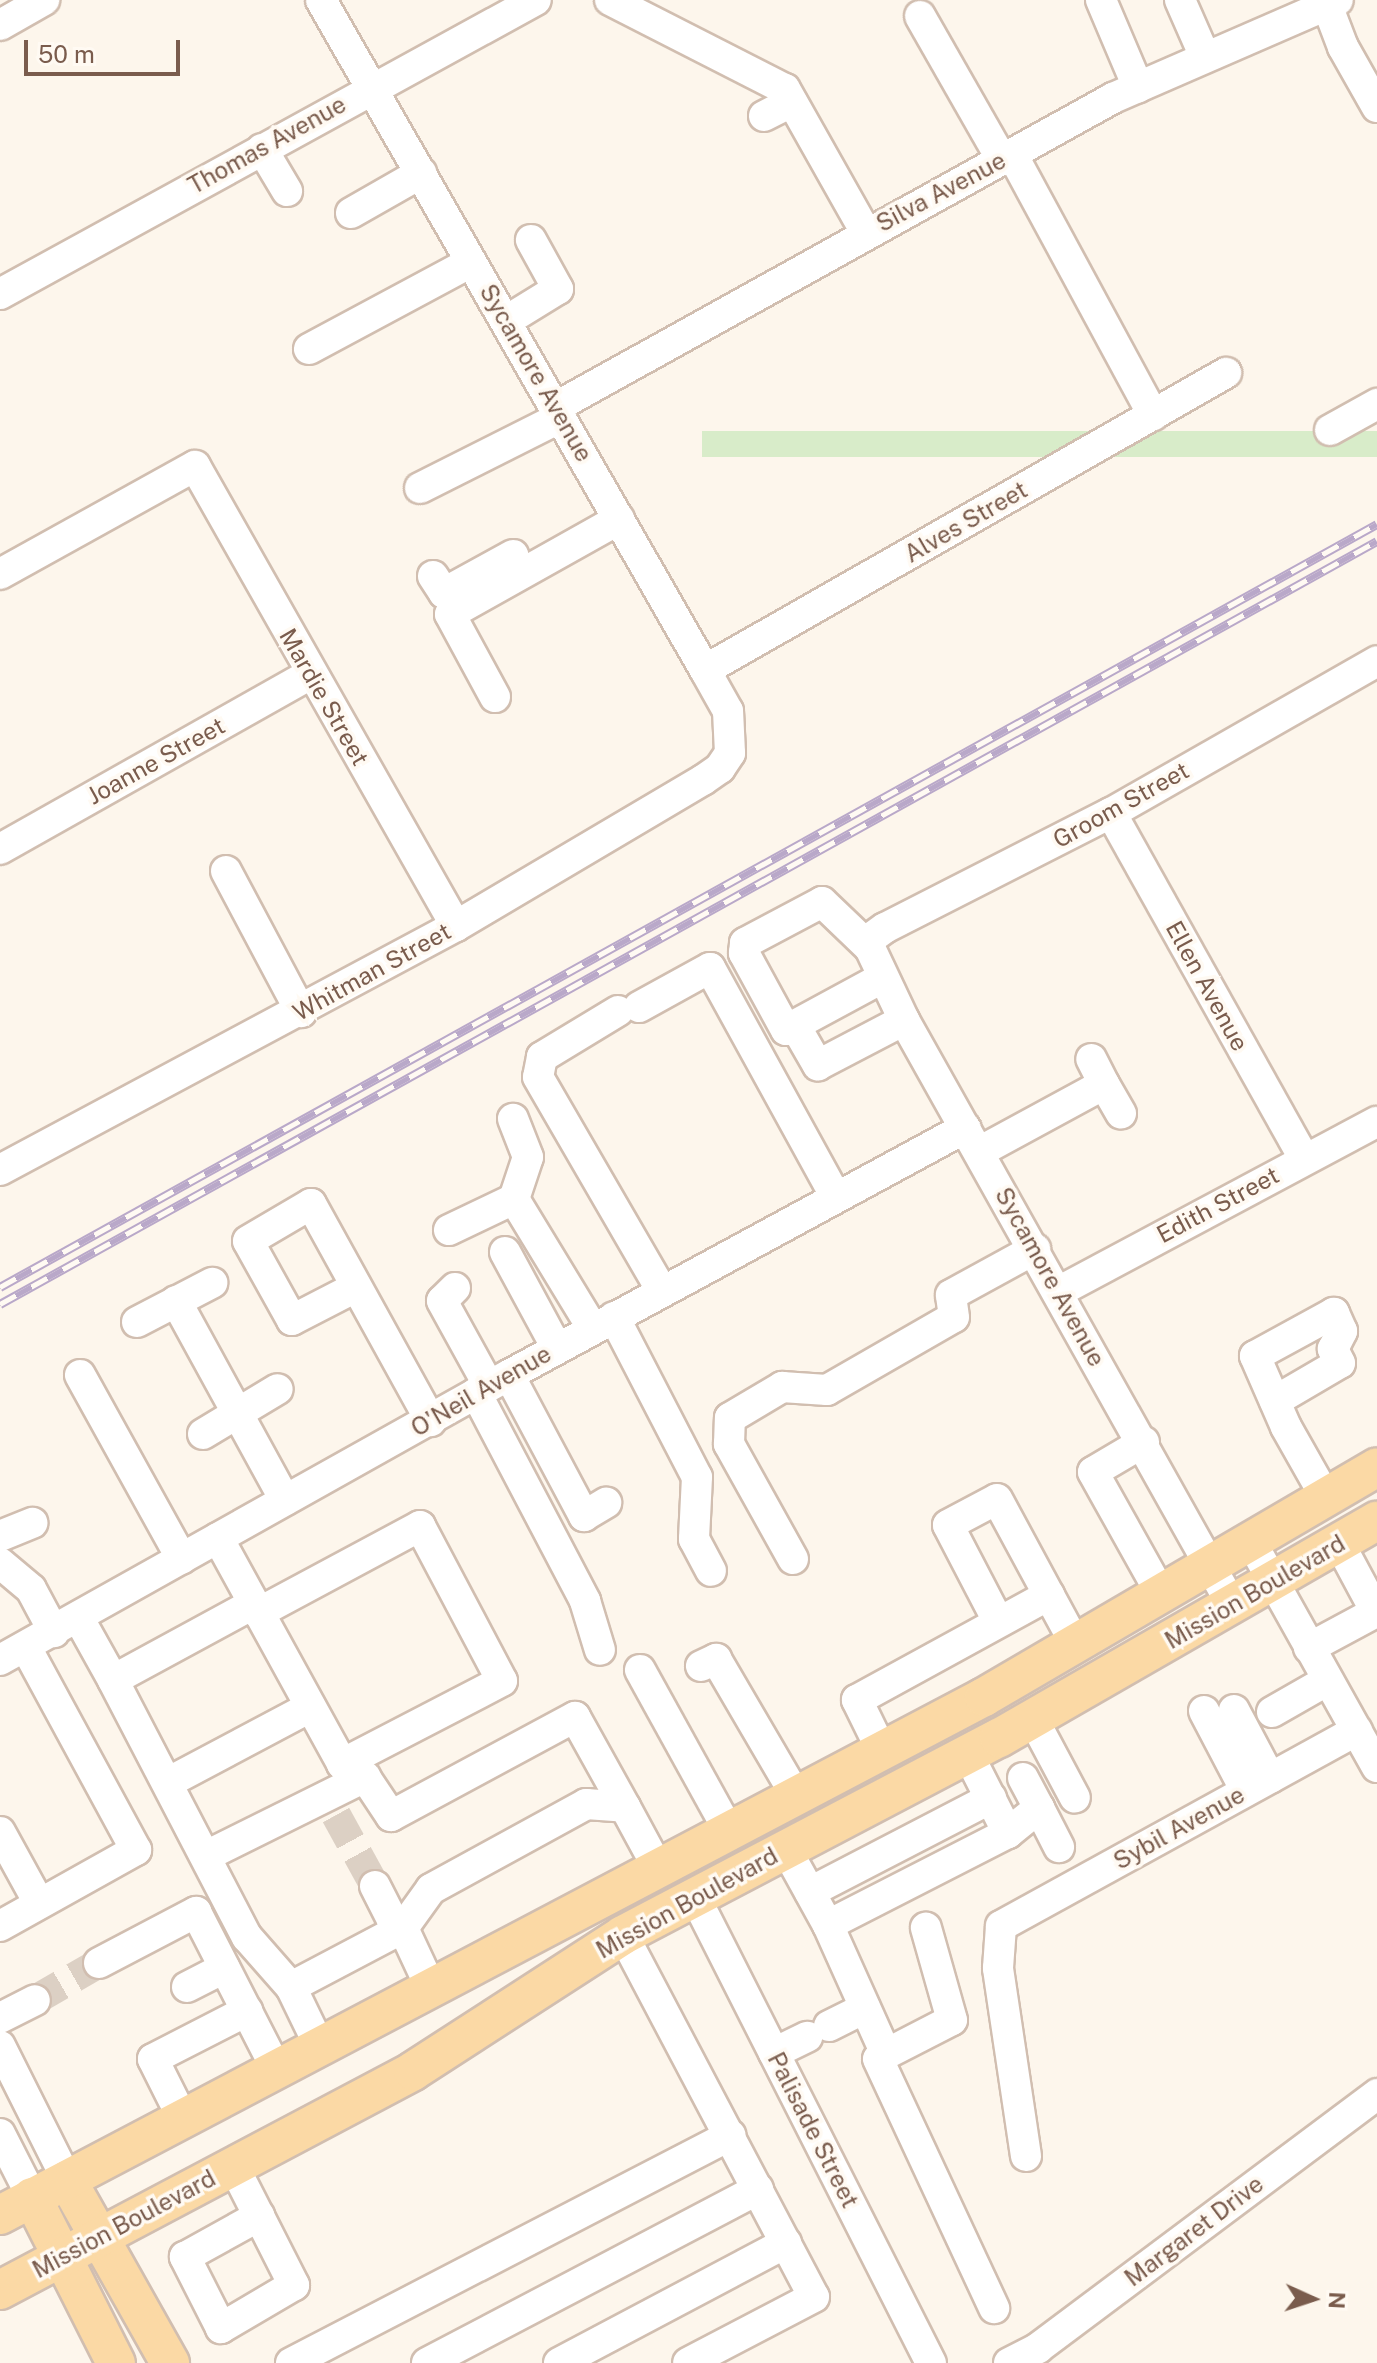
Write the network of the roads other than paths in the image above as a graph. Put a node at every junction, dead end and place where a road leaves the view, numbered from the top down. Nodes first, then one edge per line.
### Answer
1 (44, 0) edge
2 (321, 0) edge
3 (536, 0) edge
4 (610, 0) edge
5 (1101, 0) edge
6 (1180, 0) edge
7 (1332, 2) edge
8 (920, 16) dead end
9 (0, 25) edge
10 (1205, 57) junction
11 (1138, 87) junction
12 (372, 88) junction
13 (792, 102) junction
14 (1377, 107) edge
15 (764, 116) dead end
16 (262, 149) junction
17 (1007, 157) junction
18 (421, 173) junction
19 (287, 191) dead end
20 (351, 213) dead end
21 (865, 231) junction
22 (531, 240) dead end
23 (471, 262) junction
24 (0, 294) edge
25 (506, 321) junction
26 (309, 349) dead end
27 (1226, 373) dead end
28 (1377, 404) edge
29 (559, 412) junction
30 (1153, 415) junction
31 (1330, 430) dead end
32 (420, 488) dead end
33 (614, 510) junction
34 (0, 574) edge
35 (433, 576) dead end
36 (1377, 661) edge
37 (705, 670) junction
38 (311, 674) junction
39 (495, 697) dead end
40 (730, 753) joint
41 (1111, 813) junction
42 (0, 849) edge
43 (226, 871) dead end
44 (456, 926) junction
45 (870, 948) junction
46 (882, 978) junction
47 (301, 1012) junction
48 (904, 1020) junction
49 (801, 1036) dead end
50 (1121, 1114) dead end
51 (513, 1119) dead end
52 (1377, 1122) edge
53 (972, 1140) junction
54 (1304, 1159) junction
55 (0, 1170) edge
56 (836, 1197) junction
57 (514, 1199) junction
58 (449, 1230) dead end
59 (1035, 1249) junction
60 (505, 1252) dead end
61 (212, 1283) dead end
62 (356, 1287) dead end
63 (455, 1288) dead end
64 (662, 1291) junction
65 (1060, 1291) junction
66 (176, 1301) junction
67 (137, 1322) dead end
68 (604, 1323) junction
69 (557, 1348) junction
70 (80, 1375) dead end
71 (491, 1385) junction
72 (278, 1389) dead end
73 (1275, 1401) dead end
74 (237, 1414) junction
75 (431, 1421) junction
76 (203, 1434) dead end
77 (1144, 1442) junction
78 (1377, 1467) edge
79 (1325, 1496) junction
80 (285, 1500) junction
81 (606, 1503) dead end
82 (1377, 1521) edge
83 (33, 1523) dead end
84 (0, 1536) edge
85 (218, 1538) junction
86 (1250, 1540) junction
87 (1339, 1543) junction
88 (182, 1559) junction
89 (793, 1559) dead end
90 (0, 1563) edge
91 (1212, 1563) junction
92 (711, 1571) dead end
93 (1272, 1582) junction
94 (1160, 1592) junction
95 (1049, 1595) junction
96 (1232, 1605) junction
97 (256, 1608) junction
98 (998, 1621) junction
99 (66, 1624) junction
100 (1075, 1643) junction
101 (1309, 1648) junction
102 (600, 1650) dead end
103 (13, 1653) edge
104 (701, 1666) dead end
105 (640, 1670) dead end
106 (113, 1680) junction
107 (1328, 1680) junction
108 (310, 1707) junction
109 (1234, 1710) dead end
110 (1204, 1711) dead end
111 (1272, 1712) dead end
112 (1033, 1719) junction
113 (1357, 1730) junction
114 (882, 1751) junction
115 (968, 1754) junction
116 (1377, 1767) edge
117 (354, 1770) junction
118 (1023, 1778) dead end
119 (169, 1782) junction
120 (1258, 1784) junction
121 (796, 1796) junction
122 (991, 1798) junction
123 (1075, 1798) dead end
124 (625, 1807) junction
125 (1039, 1808) junction
126 (729, 1831) junction
127 (0, 1832) edge
128 (1008, 1833) junction
129 (1059, 1847) dead end
130 (786, 1849) junction
131 (206, 1856) junction
132 (658, 1868) junction
133 (375, 1886) tunnel mouth
134 (810, 1892) junction
135 (695, 1897) junction
136 (39, 1903) junction
137 (828, 1925) junction
138 (0, 1926) edge
139 (403, 1928) junction
140 (926, 1928) dead end
141 (623, 1935) junction
142 (99, 1963) tunnel mouth
143 (224, 1968) junction
144 (187, 1987) dead end
145 (291, 1987) junction
146 (431, 1988) junction
147 (35, 2000) tunnel mouth
148 (865, 2008) junction
149 (247, 2011) junction
150 (0, 2018) edge
151 (0, 2046) edge
152 (320, 2047) junction
153 (774, 2053) junction
154 (886, 2054) junction
155 (277, 2070) junction
156 (1377, 2094) edge
157 (183, 2119) junction
158 (0, 2134) edge
159 (730, 2135) junction
160 (1026, 2156) dead end
161 (233, 2165) junction
162 (67, 2180) junction
163 (758, 2189) junction
164 (16, 2206) edge
165 (259, 2216) dead end
166 (100, 2235) junction
167 (786, 2243) junction
168 (60, 2258) junction
169 (0, 2290) edge
170 (994, 2308) dead end
171 (116, 2363) edge
172 (170, 2363) edge
173 (291, 2363) edge
174 (427, 2363) edge
175 (559, 2363) edge
176 (688, 2363) edge
177 (931, 2363) edge
178 (1009, 2363) edge

1 - 9 street
2 - 12 street, Sycamore Avenue
3 - 12 street, Thomas Avenue
4 - 13 street
5 - 11 street
6 - 10 street
7 - 10 street, Silva Avenue
7 - 14 street
8 - 17 street
10 - 11 street, Silva Avenue
11 - 17 street, Silva Avenue
12 - 16 street, Thomas Avenue
12 - 18 street, Sycamore Avenue
13 - 15 street
13 - 21 street
16 - 19 street
16 - 24 street, Thomas Avenue
17 - 21 street, Silva Avenue
17 - 30 street
18 - 20 street
18 - 23 street, Sycamore Avenue
21 - 29 street, Silva Avenue
22 - 25 street
23 - 25 street, Sycamore Avenue
23 - 26 street
25 - 29 street, Sycamore Avenue
27 - 30 street, Alves Street
28 - 31 street
29 - 32 street, Silva Avenue
29 - 33 street, Sycamore Avenue
30 - 37 street, Alves Street
33 - 35 street
33 - 37 street, Sycamore Avenue
33 - 39 street
34 - 38 street, Mardie Street
36 - 41 street, Groom Street
37 - 40 street, Sycamore Avenue
38 - 42 street, Joanne Street
38 - 44 street, Mardie Street
40 - 44 street, Whitman Street
41 - 45 street, Groom Street
41 - 54 street, Ellen Avenue
43 - 47 street
44 - 47 street, Whitman Street
45 - 46 street, Sycamore Avenue
45 - 46 street
46 - 48 street, Sycamore Avenue
47 - 55 street, Whitman Street
48 - 49 street
48 - 53 street, Sycamore Avenue
50 - 53 street, O'Neil Avenue
51 - 57 street
52 - 54 street, Edith Street
53 - 56 street, O'Neil Avenue
53 - 59 street, Sycamore Avenue
54 - 65 street, Edith Street
56 - 64 street, O'Neil Avenue
56 - 64 street
57 - 58 street
57 - 68 street
59 - 65 street, Sycamore Avenue
59 - 89 street
60 - 69 street
61 - 66 street
62 - 75 street
63 - 71 street
64 - 68 street, O'Neil Avenue
65 - 77 street, Sycamore Avenue
66 - 67 street
66 - 74 street
68 - 69 street, O'Neil Avenue
68 - 92 street
69 - 71 street, O'Neil Avenue
70 - 88 street
71 - 75 street, O'Neil Avenue
71 - 81 street
71 - 102 street
72 - 74 street
73 - 79 street
74 - 76 street
74 - 80 street
75 - 80 street, O'Neil Avenue
77 - 91 street, Sycamore Avenue
77 - 94 street
78 - 79 main road, Mission Boulevard
79 - 86 main road, Mission Boulevard
80 - 85 street, O'Neil Avenue
82 - 87 main road, Mission Boulevard
83 - 84 street
85 - 88 street, O'Neil Avenue
85 - 97 street
86 - 91 main road, Mission Boulevard
86 - 93 street
87 - 93 main road, Mission Boulevard
87 - 101 street
88 - 99 street, O'Neil Avenue
90 - 99 street
91 - 94 main road, Mission Boulevard
91 - 96 street, Sycamore Avenue
93 - 96 main road, Mission Boulevard
93 - 101 street
94 - 100 main road, Mission Boulevard
95 - 98 street
95 - 98 street
95 - 100 street
96 - 112 main road, Mission Boulevard
97 - 106 street
97 - 108 street
97 - 117 street
98 - 114 street
99 - 103 street, O'Neil Avenue
99 - 106 street
100 - 114 main road, Mission Boulevard
101 - 107 street
103 - 136 street
104 - 121 street
105 - 126 street
106 - 119 street
107 - 111 street
107 - 113 street
108 - 117 street
108 - 119 street
109 - 120 street
110 - 120 street
112 - 115 main road, Mission Boulevard
112 - 123 street
113 - 116 street
113 - 120 street, Sybil Avenue
114 - 121 main road, Mission Boulevard
115 - 122 street
115 - 130 main road, Mission Boulevard
117 - 124 street
117 - 131 street
118 - 125 street
119 - 131 street
120 - 160 street, Sybil Avenue
121 - 126 main road, Mission Boulevard
122 - 128 street
122 - 134 street
124 - 132 street
124 - 139 street
125 - 128 street
125 - 129 street
126 - 132 main road, Mission Boulevard
127 - 136 street
128 - 137 street
130 - 134 street
130 - 135 main road, Mission Boulevard
131 - 145 street
132 - 146 main road, Mission Boulevard
133 - 139 street
134 - 137 street
135 - 141 main road, Mission Boulevard
135 - 153 street, Palisade Street
136 - 138 street
137 - 148 street
139 - 145 street
139 - 146 street
140 - 154 street
141 - 159 street
141 - 161 main road, Mission Boulevard
142 - 143 street
143 - 144 street
143 - 149 street
145 - 152 street
146 - 152 main road, Mission Boulevard
147 - 150 street
148 - 153 street
148 - 154 street
149 - 155 street
149 - 157 street
151 - 162 street
152 - 155 main road, Mission Boulevard
153 - 177 street, Palisade Street
154 - 170 street
155 - 157 main road, Mission Boulevard
156 - 178 street, Margaret Drive
157 - 162 main road, Mission Boulevard
158 - 164 street
159 - 163 street
159 - 173 street
161 - 165 street
161 - 166 main road, Mission Boulevard
162 - 164 main road, Mission Boulevard
162 - 166 main road
163 - 167 street
163 - 174 street
164 - 168 main road
166 - 168 main road, Mission Boulevard
166 - 172 main road
167 - 175 street
167 - 176 street
168 - 169 main road, Mission Boulevard
168 - 171 main road

